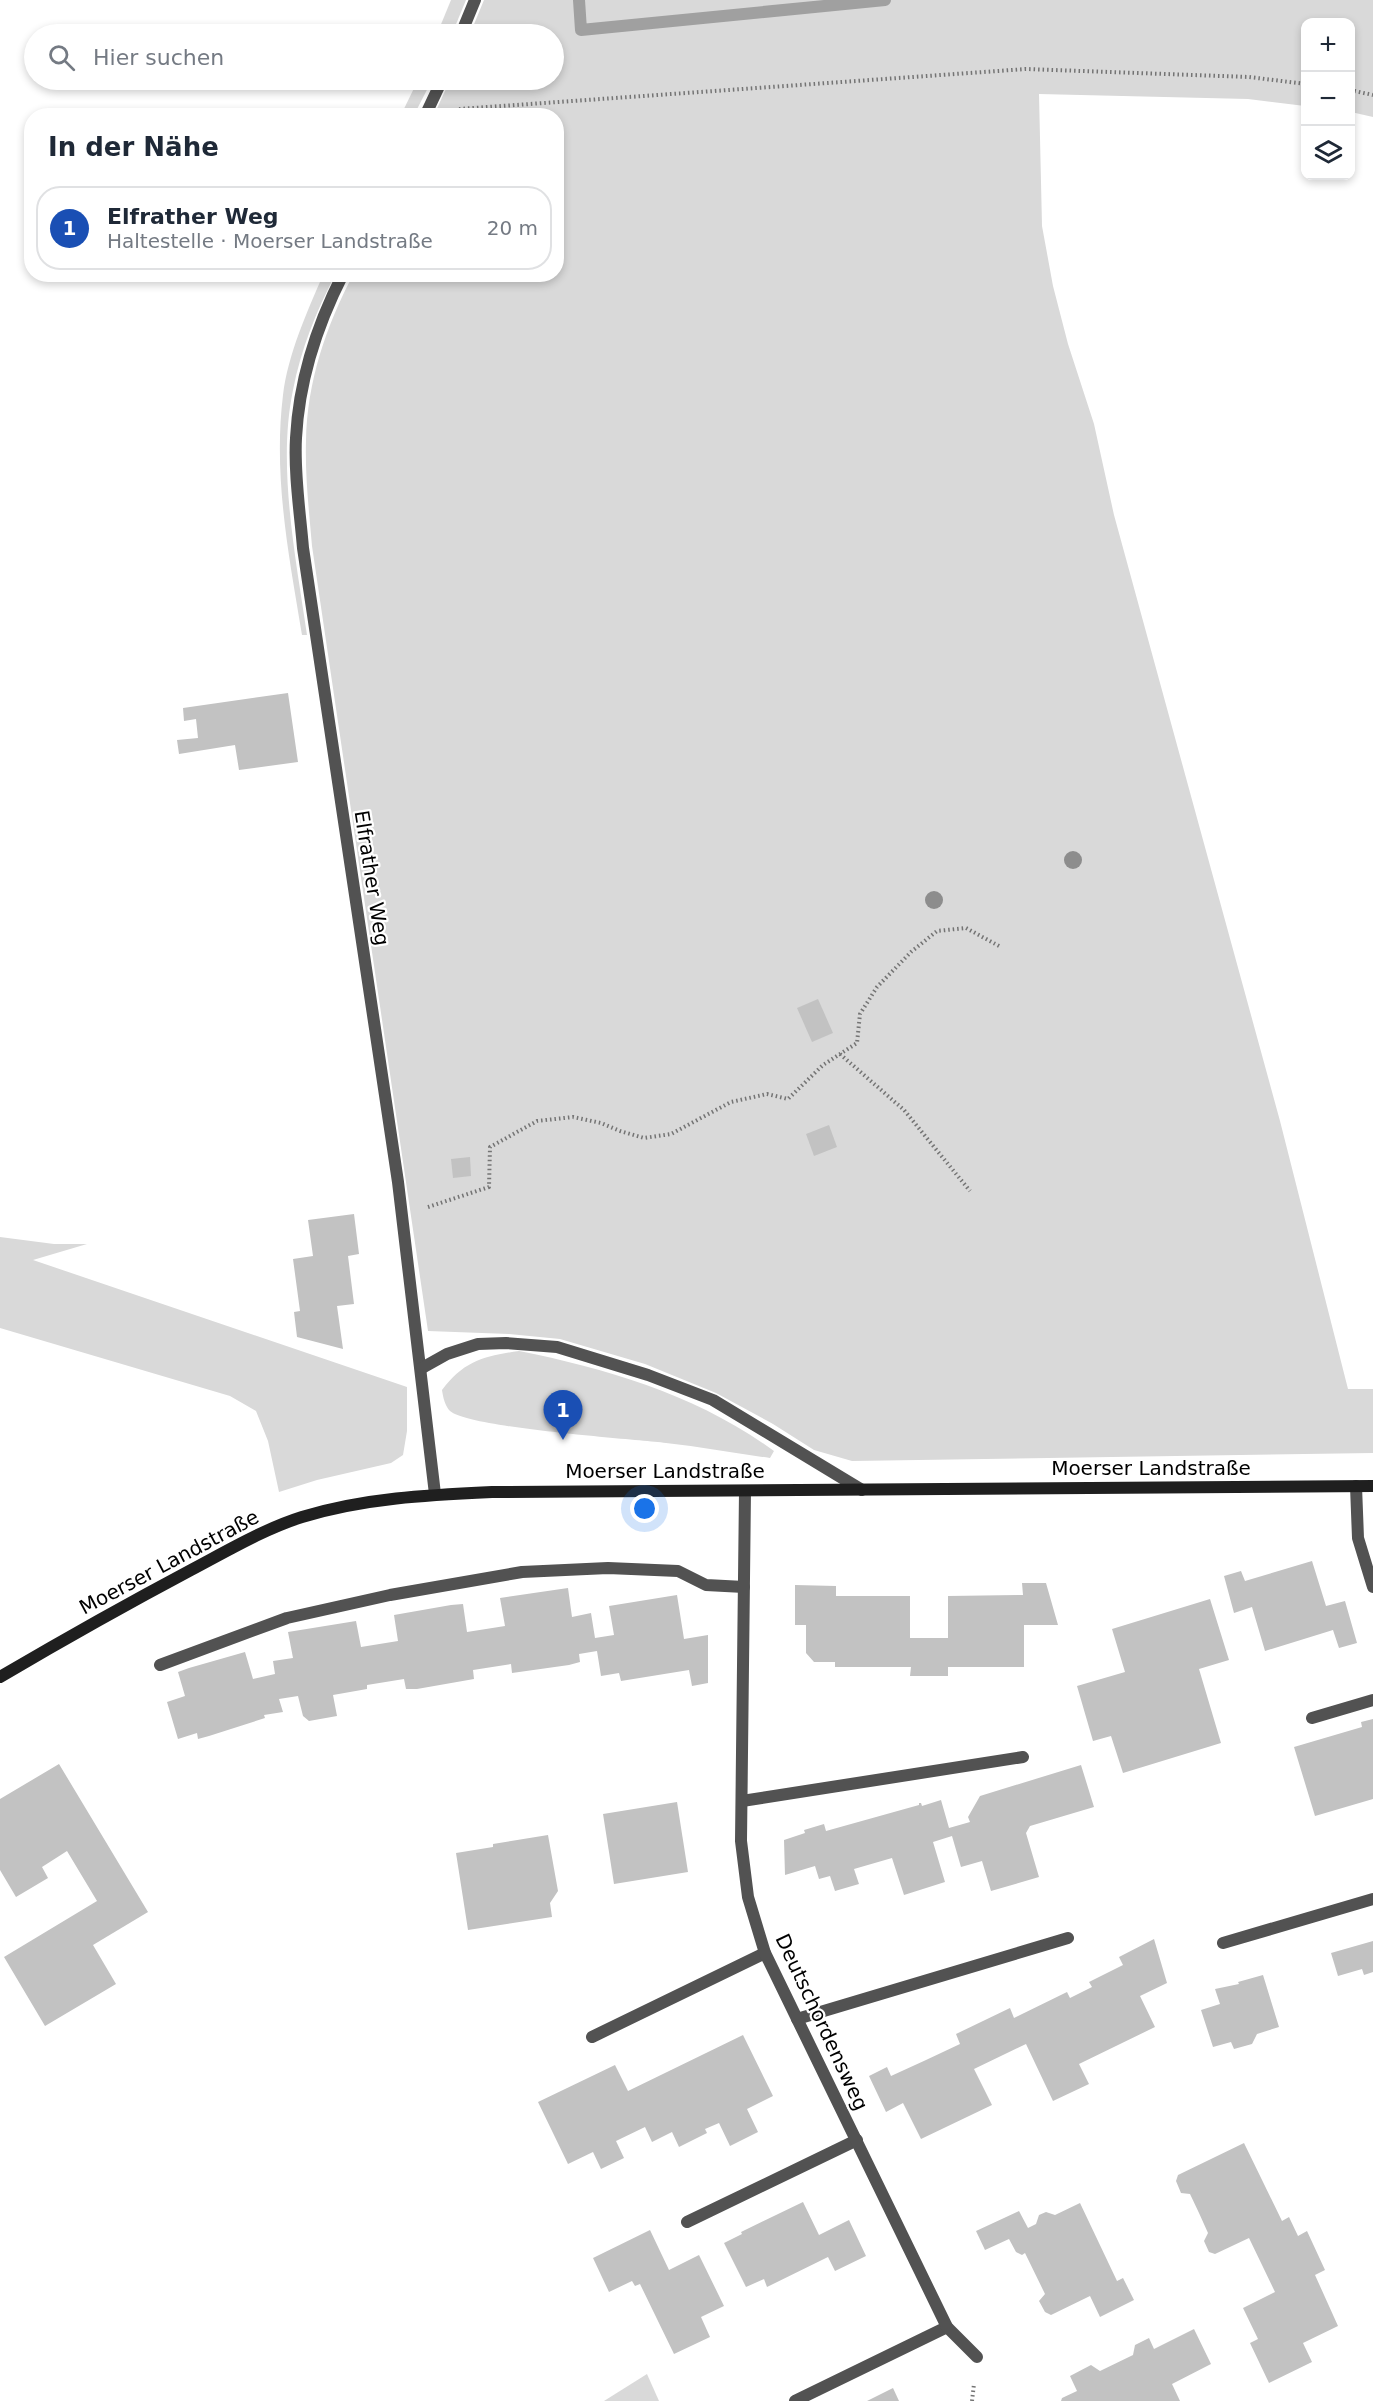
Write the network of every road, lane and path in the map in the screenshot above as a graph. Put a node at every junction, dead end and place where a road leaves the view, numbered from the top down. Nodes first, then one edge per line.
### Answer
1 (475, 0) edge
2 (465, 24) edge
3 (1301, 84) edge
4 (436, 90) edge
5 (1355, 91) edge
6 (1373, 95) edge
7 (428, 108) edge
8 (494, 108) edge
9 (341, 282) edge
10 (999, 946) dead end
11 (840, 1054) junction
12 (970, 1191) dead end
13 (402, 1215) junction
14 (422, 1368) junction
15 (1356, 1486) junction
16 (1373, 1486) edge
17 (862, 1490) junction
18 (745, 1491) junction
19 (435, 1494) junction
20 (744, 1587) junction
21 (1373, 1587) edge
22 (160, 1665) dead end
23 (0, 1677) edge
24 (1373, 1700) edge
25 (1312, 1718) dead end
26 (1023, 1757) dead end
27 (742, 1801) junction
28 (1373, 1899) edge
29 (1068, 1938) dead end
30 (1223, 1943) dead end
31 (765, 1953) junction
32 (797, 2019) junction
33 (592, 2037) dead end
34 (857, 2140) junction
35 (687, 2223) dead end
36 (947, 2327) junction
37 (978, 2357) dead end
38 (795, 2401) edge

1 - 2 street
3 - 8 path
4 - 7 street
5 - 6 path
9 - 13 street, Elfrather Weg
10 - 11 path
11 - 12 path
11 - 13 path
13 - 14 street, Elfrather Weg
14 - 17 street
14 - 19 street, Elfrather Weg
15 - 16 main road, Moerser Landstraße
15 - 17 main road, Moerser Landstraße
15 - 21 street
17 - 18 main road, Moerser Landstraße
18 - 19 main road, Moerser Landstraße
18 - 20 street, Deutschordensweg
19 - 23 main road, Moerser Landstraße
20 - 22 street
20 - 27 street, Deutschordensweg
24 - 25 street
26 - 27 street
27 - 31 street, Deutschordensweg
28 - 30 street
29 - 32 street
31 - 32 street, Deutschordensweg
31 - 33 street
32 - 34 street, Deutschordensweg
34 - 35 street
34 - 36 street, Deutschordensweg
36 - 37 street, Deutschordensweg
36 - 38 street

